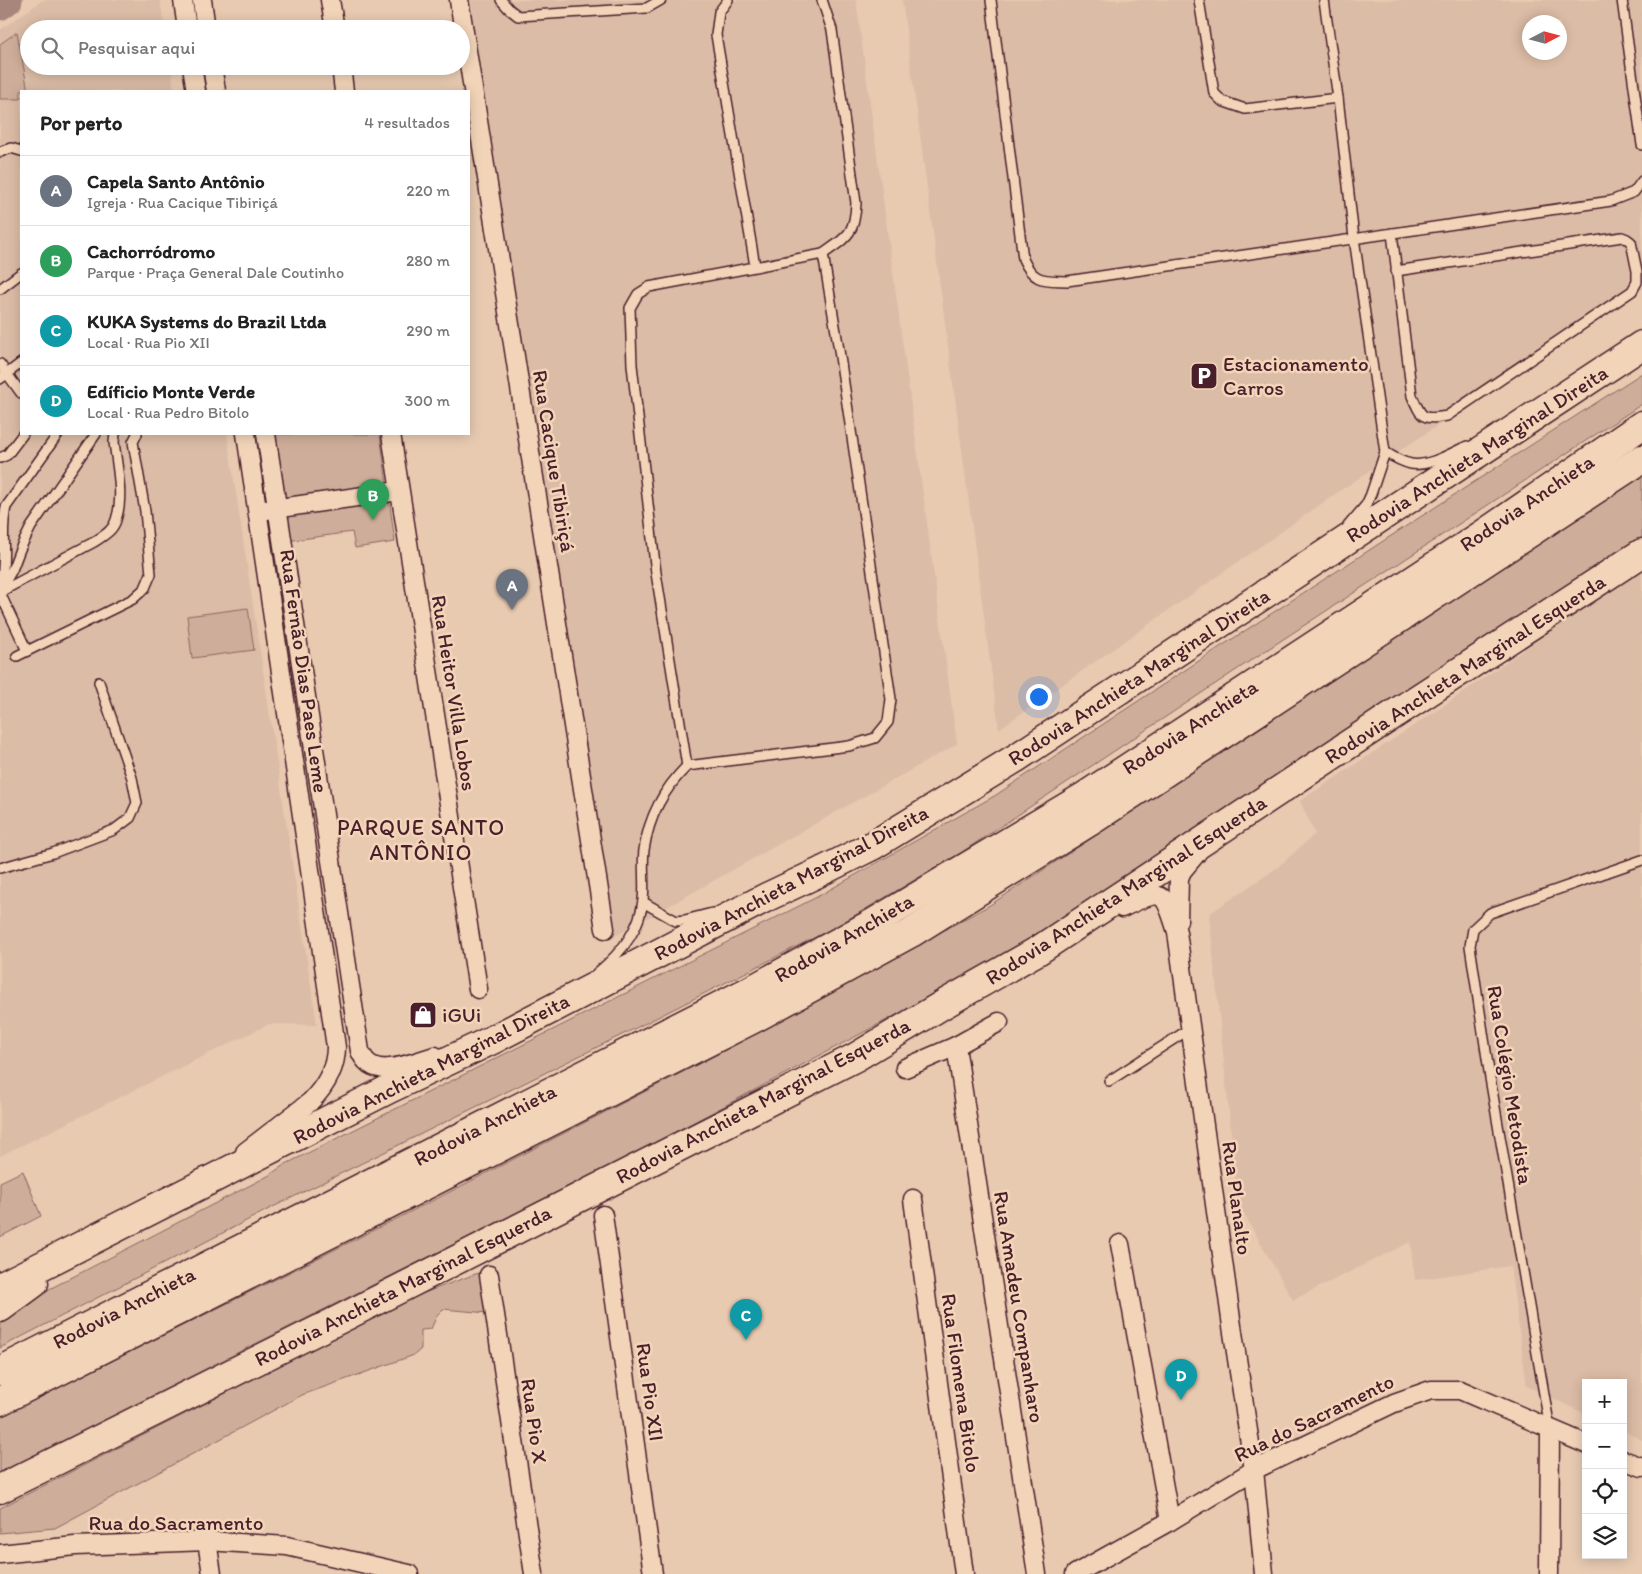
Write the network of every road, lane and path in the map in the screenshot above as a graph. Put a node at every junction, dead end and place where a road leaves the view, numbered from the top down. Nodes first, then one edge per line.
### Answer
1 (183, 0) edge
2 (202, 0) edge
3 (330, 0) edge
4 (459, 0) edge
5 (501, 0) edge
6 (662, 0) edge
7 (728, 0) edge
8 (822, 0) edge
9 (991, 0) edge
10 (1199, 0) edge
11 (1324, 0) edge
12 (1622, 0) edge
13 (186, 20) edge
14 (205, 20) edge
15 (333, 20) edge
16 (462, 20) edge
17 (470, 70) edge
18 (193, 75) edge
19 (213, 75) edge
20 (341, 75) edge
21 (196, 90) edge
22 (216, 90) edge
23 (344, 90) edge
24 (1338, 98) junction
25 (1642, 146) edge
26 (20, 151) edge
27 (0, 152) edge
28 (1642, 181) edge
29 (1392, 233) junction
30 (1354, 238) junction
31 (823, 254) junction
32 (755, 266) junction
33 (1396, 271) junction
34 (20, 274) edge
35 (0, 289) edge
36 (1636, 348) edge
37 (20, 363) edge
38 (0, 364) edge
39 (4, 377) edge
40 (1578, 388) junction
41 (20, 392) edge
42 (1642, 425) edge
43 (22, 435) edge
44 (57, 435) edge
45 (95, 435) edge
46 (115, 435) edge
47 (136, 435) edge
48 (246, 435) edge
49 (266, 435) edge
50 (391, 435) edge
51 (1385, 452) junction
52 (0, 458) edge
53 (1642, 459) edge
54 (399, 491) junction
55 (277, 508) junction
56 (258, 511) junction
57 (1642, 553) edge
58 (1303, 569) junction
59 (0, 591) edge
60 (27, 651) junction
61 (17, 656) dead end
62 (99, 682) dead end
63 (687, 766) junction
64 (1228, 824) junction
65 (1642, 860) edge
66 (0, 868) edge
67 (768, 897) junction
68 (643, 902) junction
69 (605, 929) dead end
70 (1177, 932) junction
71 (1040, 950) junction
72 (478, 989) dead end
73 (547, 1012) junction
74 (998, 1022) dead end
75 (1191, 1028) junction
76 (494, 1039) junction
77 (956, 1046) junction
78 (905, 1068) dead end
79 (1109, 1081) dead end
80 (204, 1184) junction
81 (913, 1199) dead end
82 (603, 1216) dead end
83 (98, 1237) junction
84 (1120, 1244) dead end
85 (489, 1275) dead end
86 (0, 1286) edge
87 (0, 1308) edge
88 (0, 1371) edge
89 (0, 1401) edge
90 (1550, 1429) junction
91 (1582, 1442) edge
92 (1627, 1461) edge
93 (1642, 1467) edge
94 (1254, 1470) junction
95 (0, 1489) edge
96 (1170, 1521) junction
97 (207, 1541) junction
98 (0, 1554) edge
99 (356, 1568) edge
100 (1086, 1571) edge
101 (212, 1574) edge
102 (409, 1574) edge
103 (534, 1574) edge
104 (653, 1574) edge
105 (964, 1574) edge
106 (1037, 1574) edge
107 (1264, 1574) edge
108 (1549, 1574) edge

1 - 13 street
2 - 14 street
3 - 15 street
4 - 16 street, Rua Cacique Tibiriçá
5 - 6 lane
7 - 32 lane
8 - 31 lane
9 - 30 lane
10 - 24 lane
11 - 24 lane
12 - 25 lane
17 - 69 street, Rua Cacique Tibiriçá
18 - 21 street
19 - 22 street
20 - 23 street
24 - 30 lane
26 - 27 lane
28 - 29 lane
29 - 30 lane
29 - 33 lane
30 - 51 lane
31 - 32 lane
31 - 63 lane
32 - 63 lane
33 - 33 lane
34 - 35 lane
36 - 40 highway, Rodovia Anchieta Marginal Direita
37 - 39 lane
38 - 39 lane
39 - 41 lane
40 - 51 lane
40 - 58 highway, Rodovia Anchieta Marginal Direita
42 - 88 highway, Rodovia Anchieta
43 - 52 lane
44 - 59 lane
45 - 59 lane
46 - 59 lane
47 - 60 lane
48 - 56 street, Rua Fernão Dias Paes Leme
49 - 55 street, Rua Fernão Dias Paes Leme
50 - 54 street, Rua Heitor Villa Lobos
51 - 58 lane
53 - 89 highway, Rodovia Anchieta
54 - 55 street
54 - 72 street, Rua Heitor Villa Lobos
55 - 56 street
55 - 76 street, Rua Fernão Dias Paes Leme
56 - 80 street, Rua Fernão Dias Paes Leme
57 - 64 highway, Rodovia Anchieta Marginal Esquerda
58 - 67 highway, Rodovia Anchieta Marginal Direita
59 - 60 lane
60 - 61 lane
62 - 66 lane
63 - 68 lane
64 - 70 street, Rua Planalto
64 - 71 highway, Rodovia Anchieta Marginal Esquerda
65 - 90 lane, Rua Colégio Metodista
67 - 68 lane
67 - 73 highway, Rodovia Anchieta Marginal Direita
68 - 73 lane
70 - 71 street, Rua Planalto
70 - 75 street, Rua Planalto
71 - 95 highway, Rodovia Anchieta Marginal Esquerda
73 - 76 highway, Rodovia Anchieta Marginal Direita
74 - 77 street
75 - 79 lane
75 - 94 street, Rua Planalto
76 - 80 highway, Rodovia Anchieta Marginal Direita
77 - 78 street
77 - 106 street, Rua Amadeu Companharo
80 - 83 highway, Rodovia Anchieta Marginal Direita
81 - 105 street, Rua Filomena Bitolo
82 - 104 street, Rua Pio XII
83 - 86 highway, Rodovia Anchieta Marginal Direita
83 - 87 highway
84 - 96 street
85 - 103 street, Rua Pio X
90 - 91 street, Rua do Sacramento
90 - 94 street, Rua do Sacramento
90 - 108 street
92 - 93 street
94 - 96 street, Rua do Sacramento
94 - 107 street, Rua Planalto
96 - 100 street, Rua do Sacramento
97 - 98 street, Rua do Sacramento
97 - 99 street, Rua do Sacramento
97 - 101 street
99 - 102 street, Rua do Sacramento

